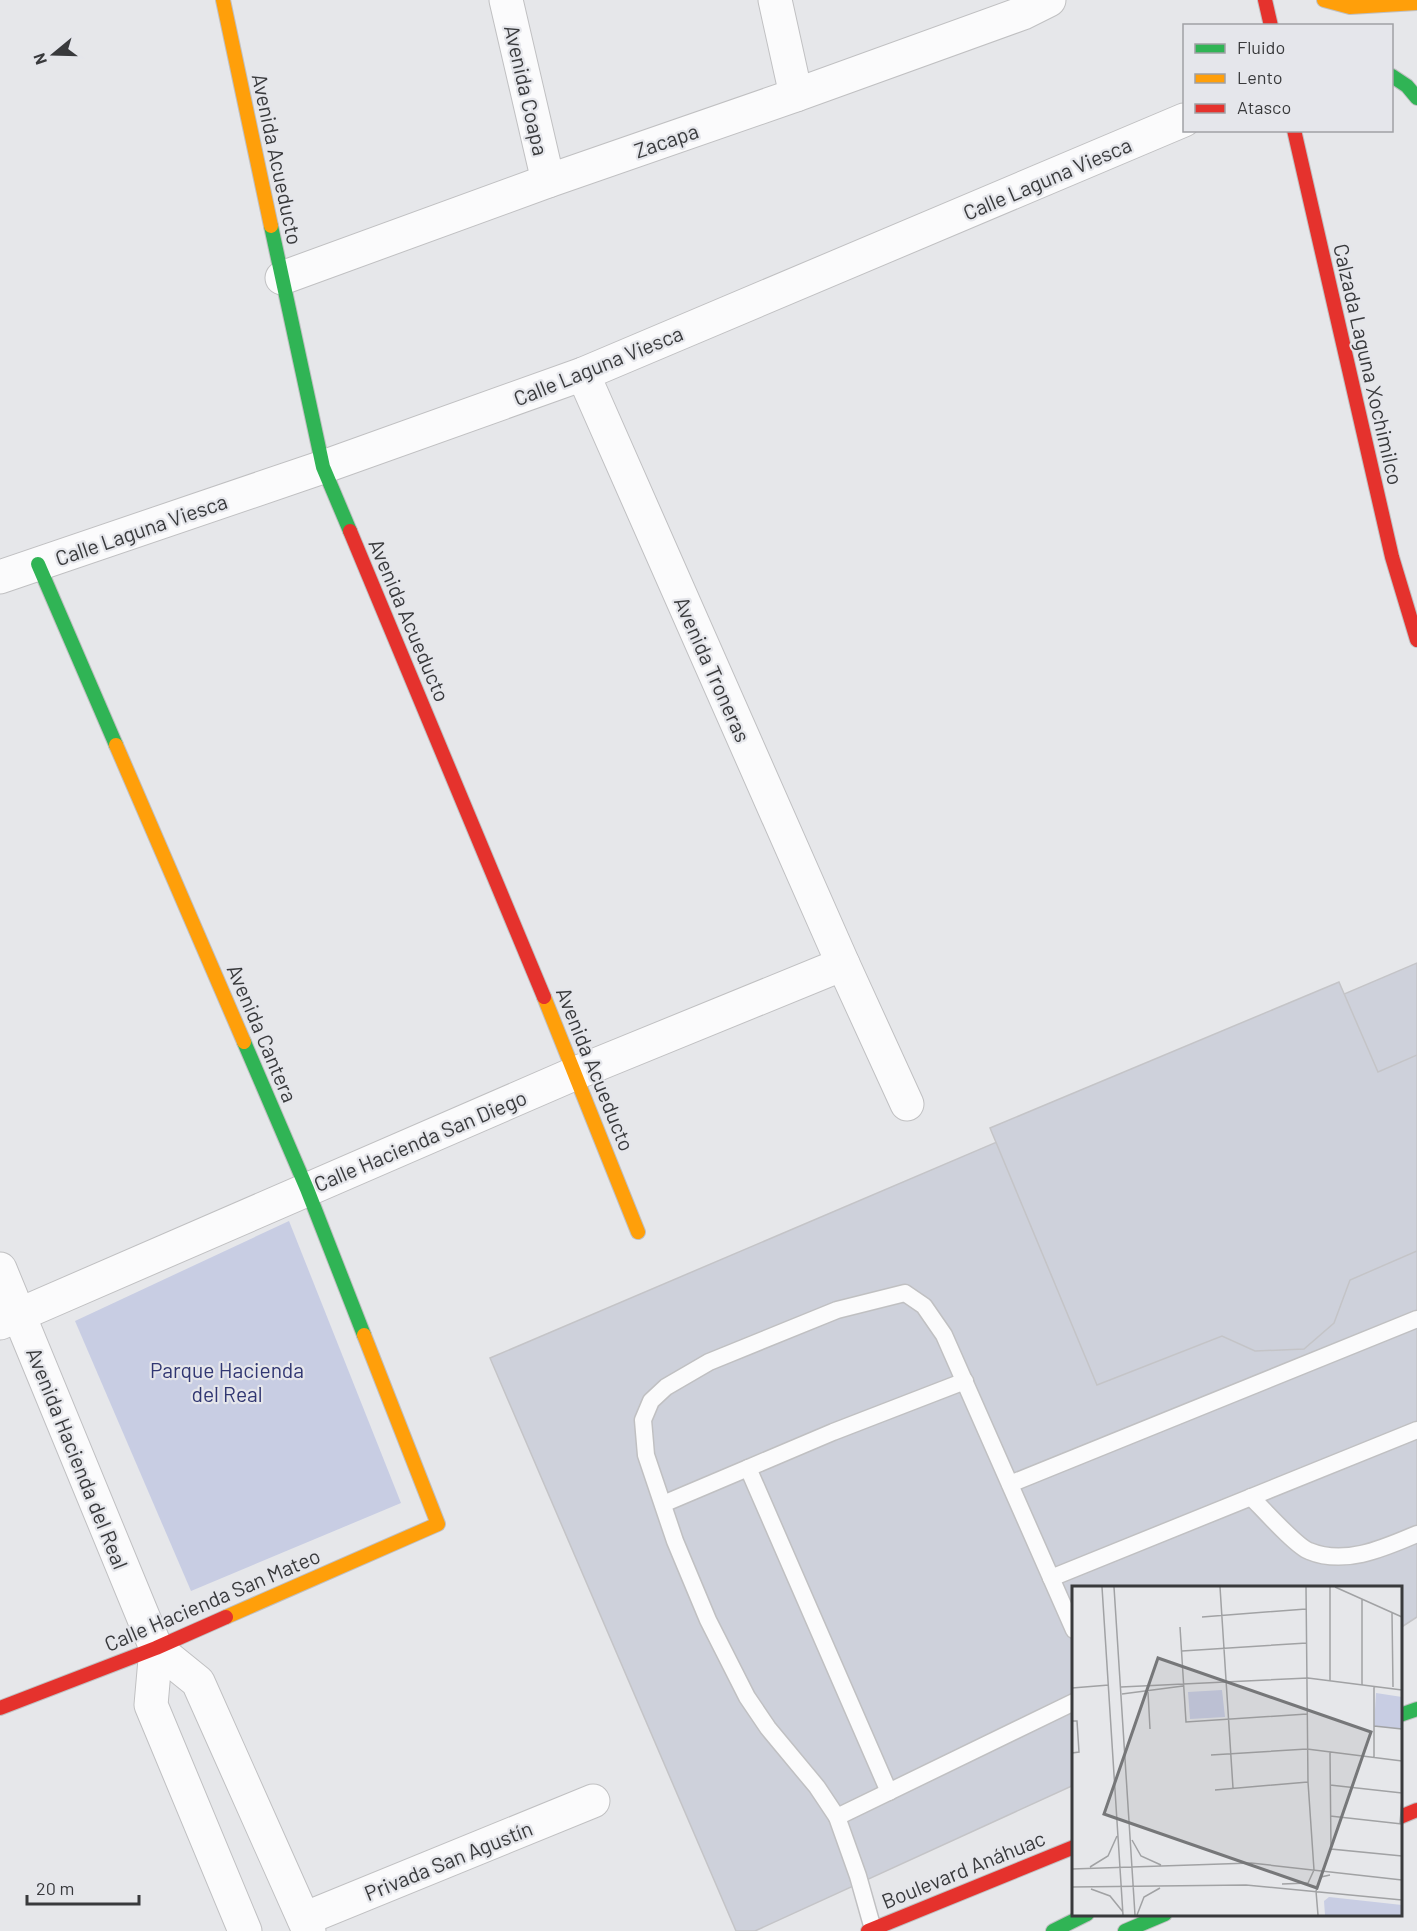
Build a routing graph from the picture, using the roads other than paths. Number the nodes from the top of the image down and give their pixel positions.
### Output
1 (223, 0) edge
2 (506, 0) edge
3 (775, 0) edge
4 (1049, 0) edge
5 (1265, 0) edge
6 (1324, 0) edge
7 (1417, 3) edge
8 (1271, 24) edge
9 (1393, 77) edge
10 (796, 95) junction
11 (1417, 98) edge
12 (1183, 121) edge
13 (1294, 132) edge
14 (548, 181) junction
15 (282, 279) junction
16 (583, 374) junction
17 (323, 467) junction
18 (38, 564) junction
19 (0, 577) edge
20 (1417, 640) edge
21 (843, 964) junction
22 (576, 1073) junction
23 (908, 1104) dead end
24 (307, 1189) junction
25 (638, 1232) dead end
26 (0, 1269) edge
27 (10, 1319) edge
28 (1417, 1319) edge
29 (965, 1381) junction
30 (1417, 1430) edge
31 (748, 1468) junction
32 (1010, 1484) junction
33 (1251, 1497) junction
34 (663, 1504) junction
35 (438, 1524) joint
36 (1417, 1534) edge
37 (1051, 1578) junction
38 (1072, 1625) edge
39 (156, 1648) junction
40 (1072, 1703) edge
41 (0, 1708) edge
42 (1417, 1708) edge
43 (1402, 1715) edge
44 (889, 1792) junction
45 (593, 1801) dead end
46 (1417, 1810) edge
47 (837, 1817) junction
48 (1402, 1817) edge
49 (1072, 1848) edge
50 (1083, 1916) edge
51 (1159, 1916) edge
52 (306, 1925) edge
53 (870, 1930) edge
54 (245, 1931) edge
55 (1053, 1931) edge
56 (1125, 1931) edge

1 - 15 street, Avenida Acueducto
2 - 14 street, Avenida Coapa
3 - 10 street
4 - 10 street, Zacapa
5 - 8 street
6 - 7 street
9 - 11 street
10 - 14 street, Zacapa
12 - 16 street, Calle Laguna Viesca
13 - 20 street, Calzada Laguna Xochimilco
14 - 15 street, Zacapa
15 - 17 street, Avenida Acueducto
16 - 17 street, Calle Laguna Viesca
16 - 21 street, Avenida Troneras
17 - 18 street, Calle Laguna Viesca
17 - 22 street, Avenida Acueducto
18 - 19 street, Calle Laguna Viesca
18 - 24 street, Avenida Cantera
21 - 22 street, Calle Hacienda San Diego
21 - 23 street, Avenida Troneras
22 - 24 street, Calle Hacienda San Diego
22 - 25 street, Avenida Acueducto
24 - 27 street, Calle Hacienda San Diego
24 - 35 street, Avenida Cantera
26 - 27 street, Avenida Hacienda del Real
27 - 39 street, Avenida Hacienda del Real
28 - 32 lane
29 - 31 lane
29 - 32 lane
29 - 34 lane
30 - 33 lane
31 - 34 lane
31 - 44 lane
32 - 37 lane
33 - 36 lane
33 - 37 lane
34 - 47 lane
35 - 39 street, Calle Hacienda San Mateo
37 - 38 lane
39 - 41 street, Calle Hacienda San Mateo
39 - 52 street, Avenida Hacienda del Real
39 - 54 street, Avenida Hacienda del Real
40 - 44 lane
42 - 43 street
44 - 47 lane
45 - 52 street, Privada San Agustín
46 - 48 street
47 - 53 lane
49 - 53 street, Boulevard Anáhuac
50 - 55 street
51 - 56 street

